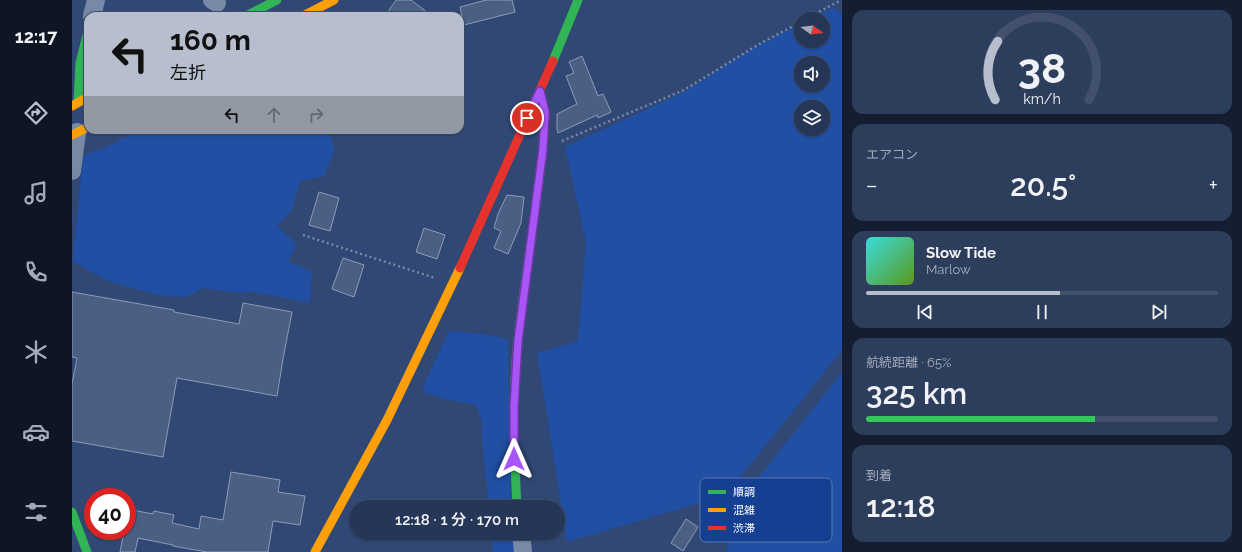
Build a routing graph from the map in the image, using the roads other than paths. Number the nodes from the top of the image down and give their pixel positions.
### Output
1 (96, 0) edge
2 (277, 0) edge
3 (334, 0) edge
4 (578, 0) edge
5 (93, 12) edge
6 (254, 12) edge
7 (311, 12) edge
8 (84, 46) edge
9 (540, 91) junction
10 (84, 99) edge
11 (75, 104) edge
12 (79, 131) edge
13 (72, 171) edge
14 (517, 500) edge
15 (72, 512) edge
16 (522, 540) edge
17 (88, 552) edge
18 (316, 552) edge
19 (523, 552) edge

1 - 5 street
2 - 6 main road
3 - 7 main road
4 - 9 main road
8 - 11 main road
9 - 14 main road
9 - 18 main road
10 - 11 main road
12 - 13 street
15 - 17 main road
16 - 19 street

